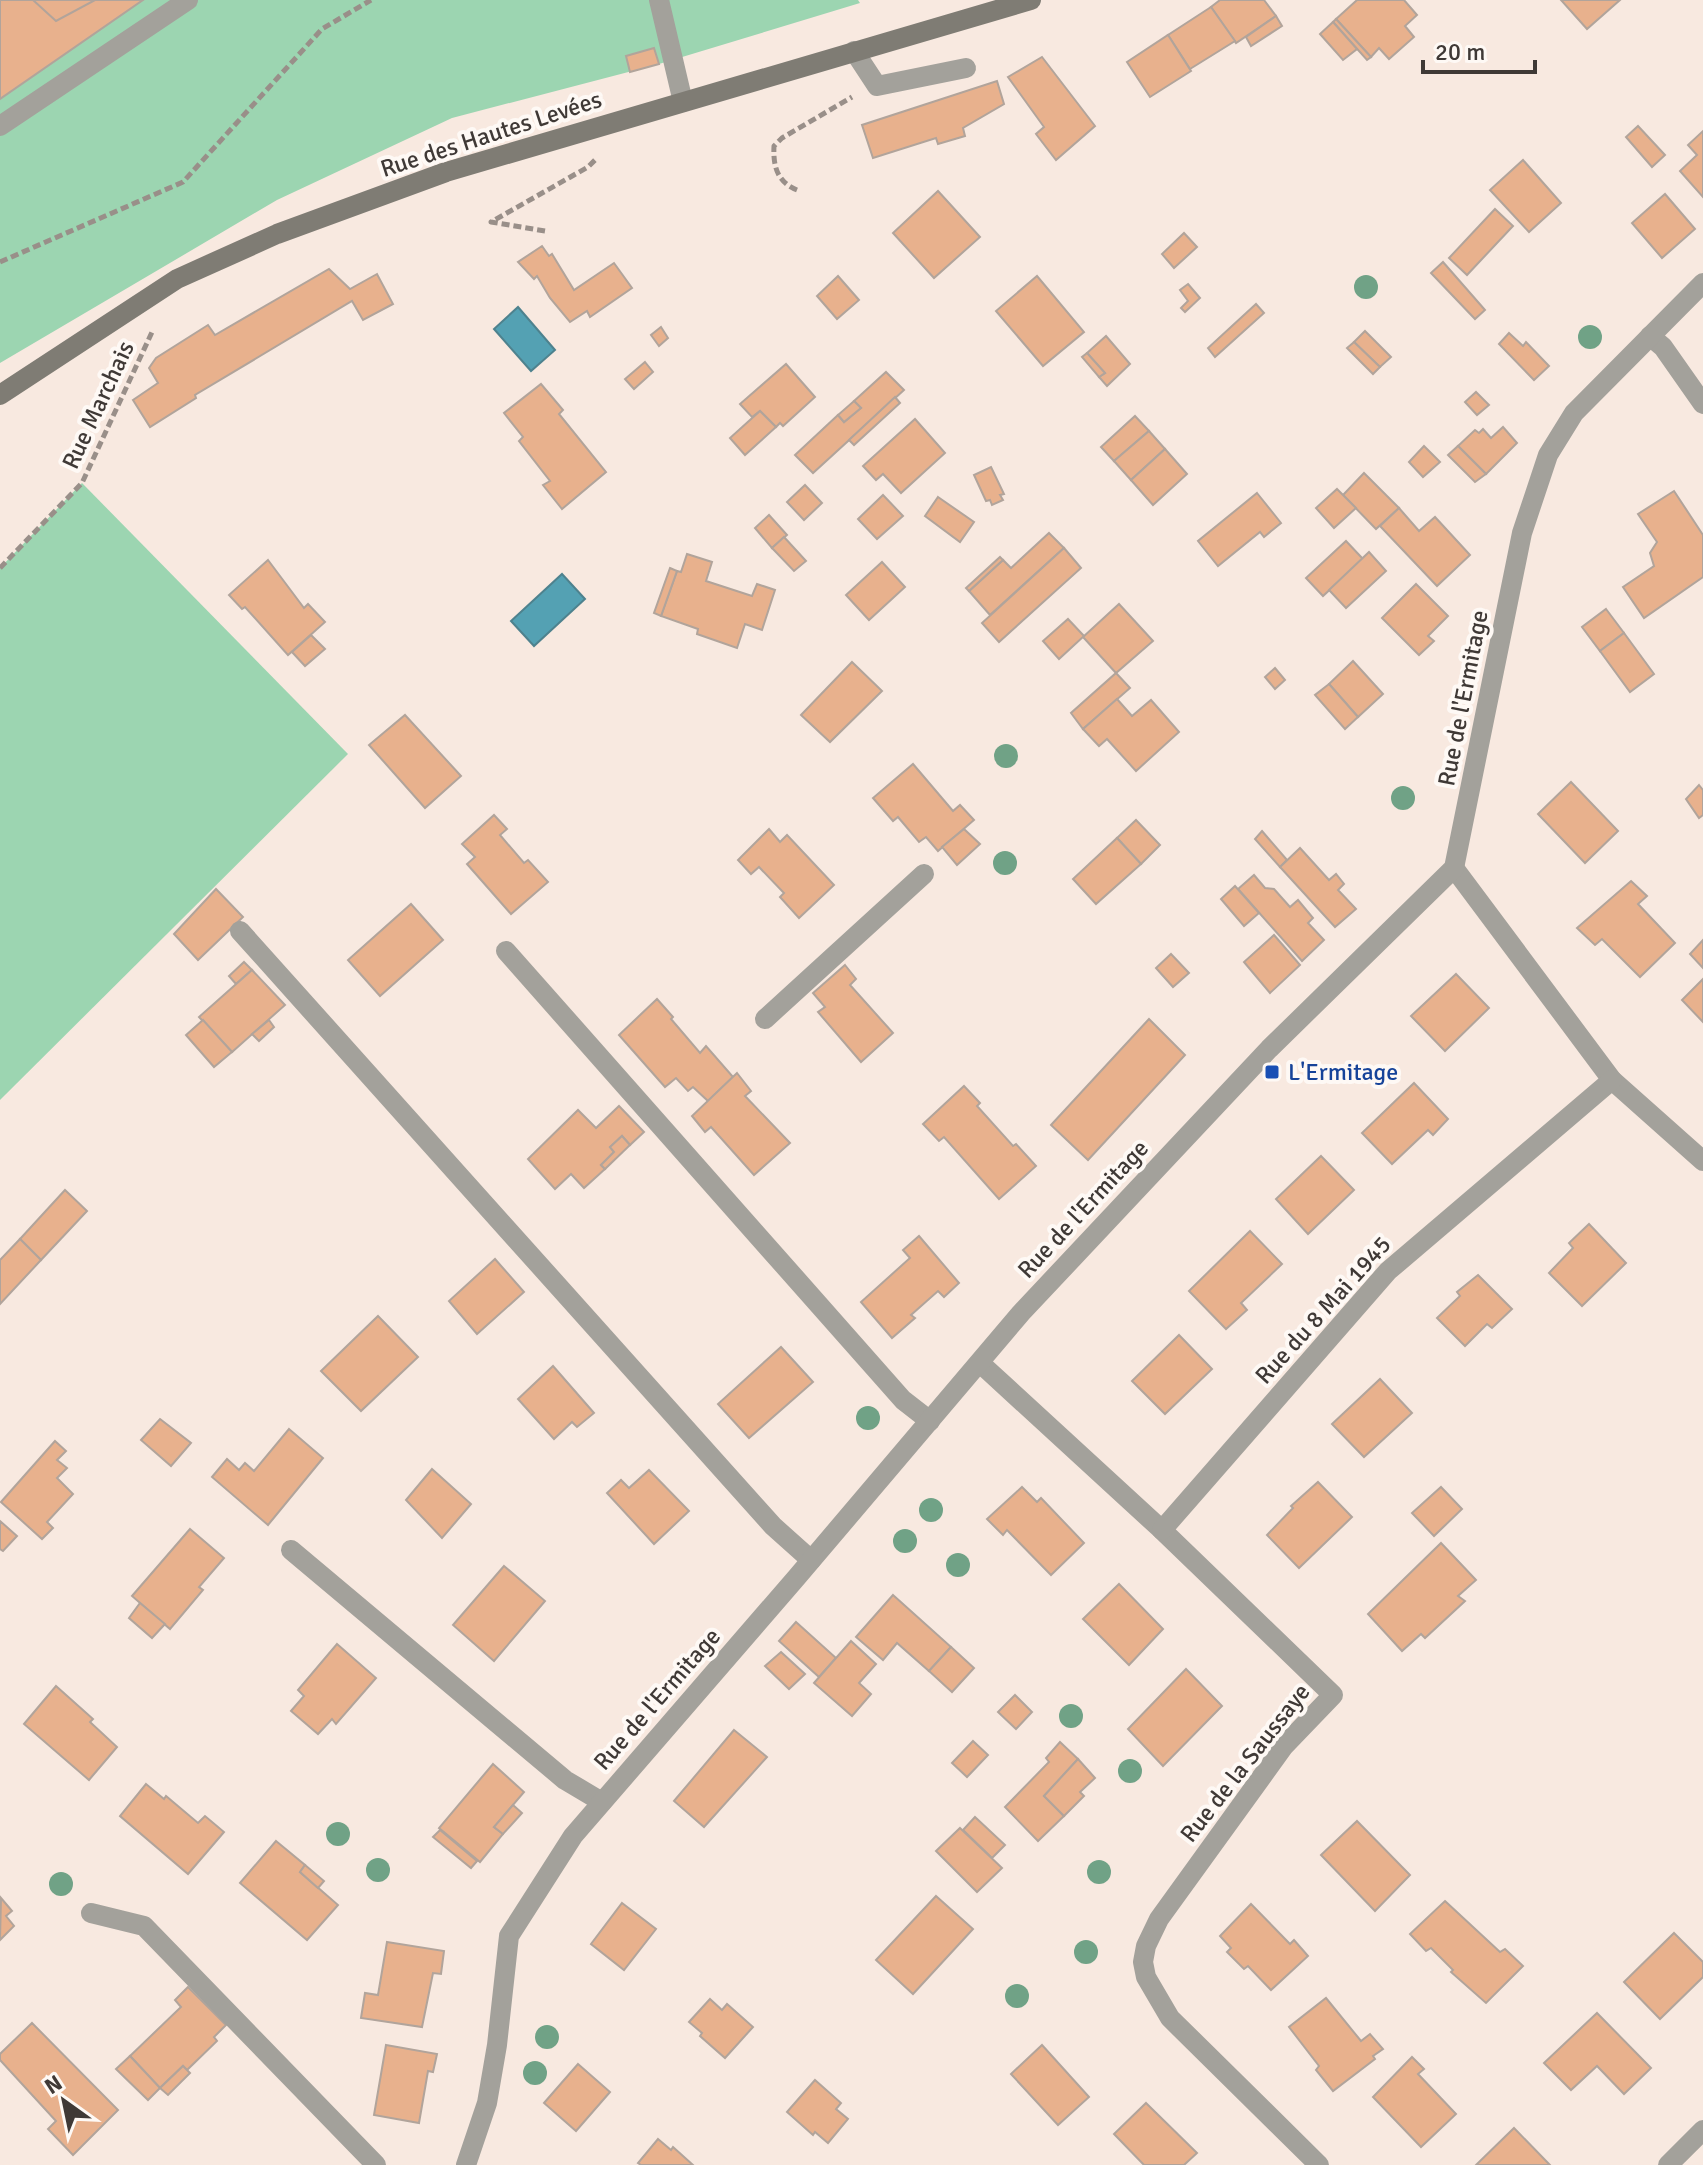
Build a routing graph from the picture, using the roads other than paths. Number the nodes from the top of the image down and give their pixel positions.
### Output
1 (188, 0) edge
2 (659, 0) edge
3 (1031, 0) edge
4 (854, 51) junction
5 (966, 68) dead end
6 (683, 102) junction
7 (0, 126) edge
8 (1703, 283) edge
9 (1650, 336) junction
10 (0, 395) edge
11 (1703, 404) edge
12 (1454, 868) junction
13 (924, 874) dead end
14 (240, 931) dead end
15 (506, 951) dead end
16 (765, 1019) dead end
17 (1612, 1080) junction
18 (1703, 1161) edge
19 (980, 1363) junction
20 (930, 1421) junction
21 (1162, 1530) junction
22 (291, 1550) dead end
23 (811, 1560) junction
24 (602, 1802) junction
25 (91, 1913) dead end
26 (1703, 2130) edge
27 (376, 2165) edge
28 (466, 2165) edge
29 (1319, 2165) edge
30 (1668, 2165) edge

1 - 7 street
2 - 6 street
3 - 4 street, Rue des Hautes Levées
4 - 5 street
4 - 6 street, Rue des Hautes Levées
6 - 10 street, Rue des Hautes Levées
8 - 9 street, Rue de l'Ermitage
9 - 11 street
9 - 12 street, Rue de l'Ermitage
12 - 17 street
12 - 19 street, Rue de l'Ermitage
13 - 16 street
14 - 23 street
15 - 20 street
17 - 18 street
17 - 21 street, Rue du 8 Mai 1945
19 - 20 street, Rue de l'Ermitage
19 - 21 street, Rue de la Saussaye
20 - 23 street, Rue de l'Ermitage
21 - 29 street, Rue de la Saussaye
22 - 24 street
23 - 24 street, Rue de l'Ermitage
24 - 28 street, Rue de l'Ermitage
25 - 27 street
26 - 30 street

